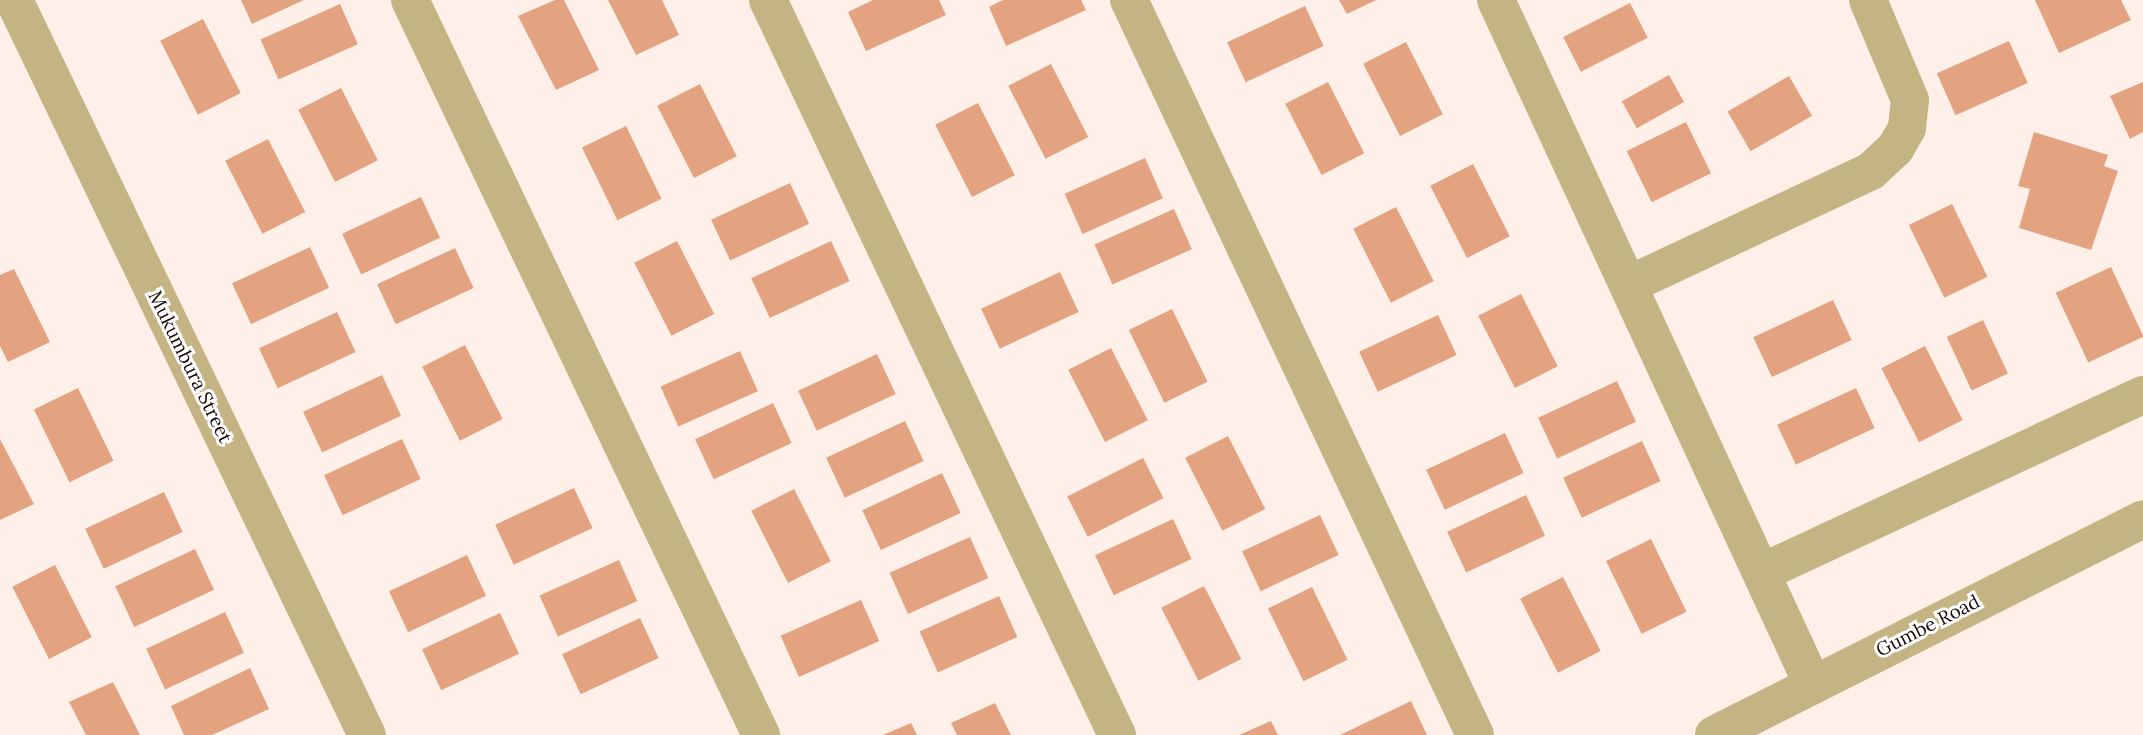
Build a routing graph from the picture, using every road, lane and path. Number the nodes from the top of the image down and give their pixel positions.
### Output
1 (14, 0) edge
2 (410, 0) edge
3 (768, 0) edge
4 (1129, 0) edge
5 (1496, 0) edge
6 (1868, 0) edge
7 (1628, 285) junction
8 (2143, 395) edge
9 (2143, 519) edge
10 (1763, 572) junction
11 (1813, 685) junction
12 (367, 735) edge
13 (761, 735) edge
14 (1117, 735) edge
15 (1475, 735) edge
16 (1714, 735) edge

1 - 12 street, Mukumbura Street
2 - 13 street
3 - 14 street
4 - 15 street
5 - 7 street
6 - 7 street
7 - 10 street
8 - 10 street
9 - 11 street, Gumbe Road
10 - 11 street
11 - 16 street, Gumbe Road

